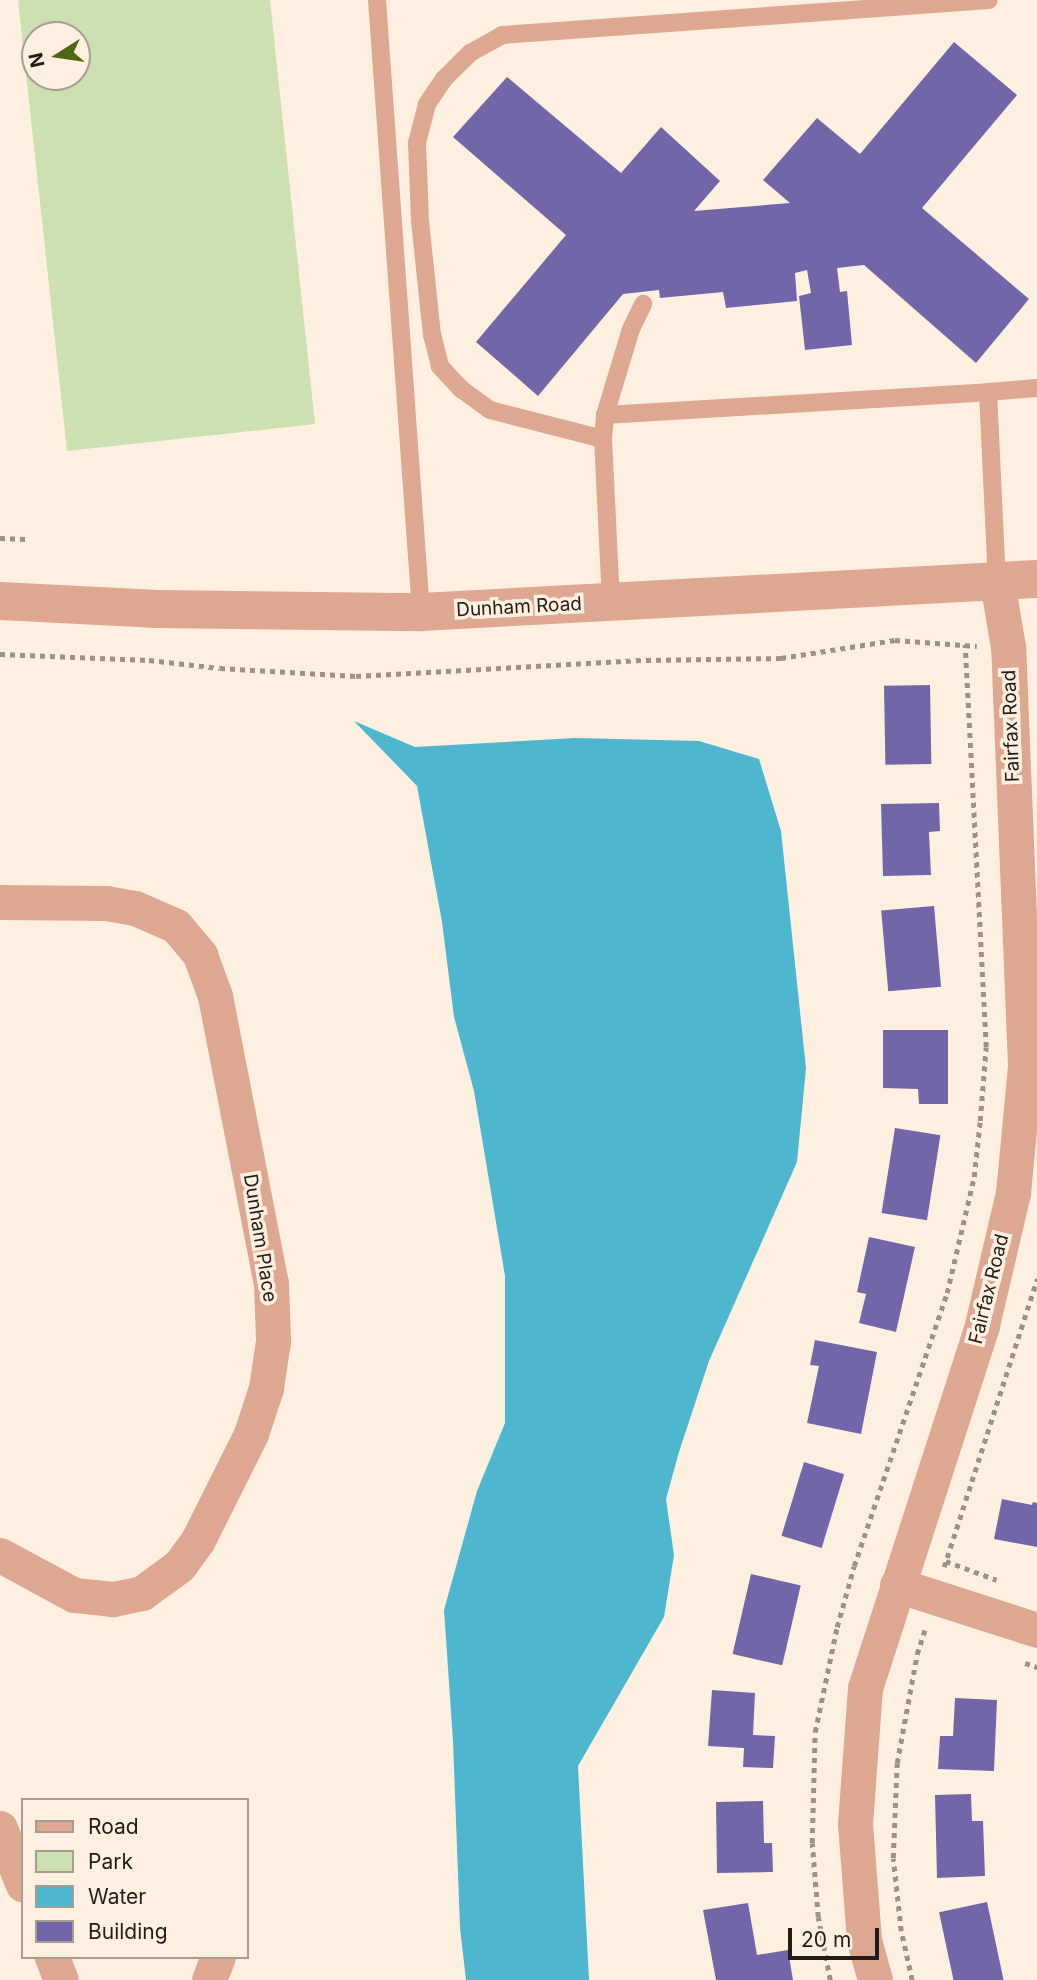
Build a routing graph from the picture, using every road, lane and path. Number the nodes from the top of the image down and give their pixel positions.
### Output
1 (377, 0) edge
2 (989, 0) edge
3 (643, 304) dead end
4 (1037, 388) edge
5 (988, 392) junction
6 (605, 415) junction
7 (603, 439) junction
8 (0, 538) edge
9 (26, 539) dead end
10 (1037, 579) edge
11 (997, 581) junction
12 (0, 601) edge
13 (611, 602) junction
14 (421, 612) junction
15 (965, 645) junction
16 (1008, 647) junction
17 (0, 654) edge
18 (0, 902) edge
19 (1037, 1279) edge
20 (934, 1556) dead end
21 (946, 1561) junction
22 (3, 1565) edge
23 (998, 1580) dead end
24 (897, 1585) junction
25 (935, 1596) junction
26 (1037, 1630) edge
27 (0, 1813) edge
28 (21, 1813) edge
29 (0, 1828) edge
30 (21, 1880) edge
31 (53, 1959) edge
32 (217, 1959) edge
33 (61, 1980) edge
34 (209, 1980) edge
35 (830, 1980) edge
36 (875, 1980) edge
37 (912, 1980) edge

1 - 14 lane
2 - 7 lane
3 - 6 lane
4 - 5 lane
5 - 6 lane
5 - 11 lane
6 - 7 lane
7 - 13 lane
8 - 9 path
10 - 11 street, Dunham Road
11 - 13 street, Dunham Road
11 - 16 street, Fairfax Road
12 - 14 street, Dunham Road
13 - 14 street, Dunham Road
15 - 16 path
15 - 17 path
15 - 35 path
16 - 24 street, Fairfax Road
18 - 22 street, Dunham Place
19 - 21 path
20 - 21 path
21 - 23 path
21 - 25 path
24 - 25 street
24 - 36 street, Fairfax Road
25 - 26 street
25 - 37 path
27 - 28 street
29 - 30 street
31 - 33 street
32 - 34 street

